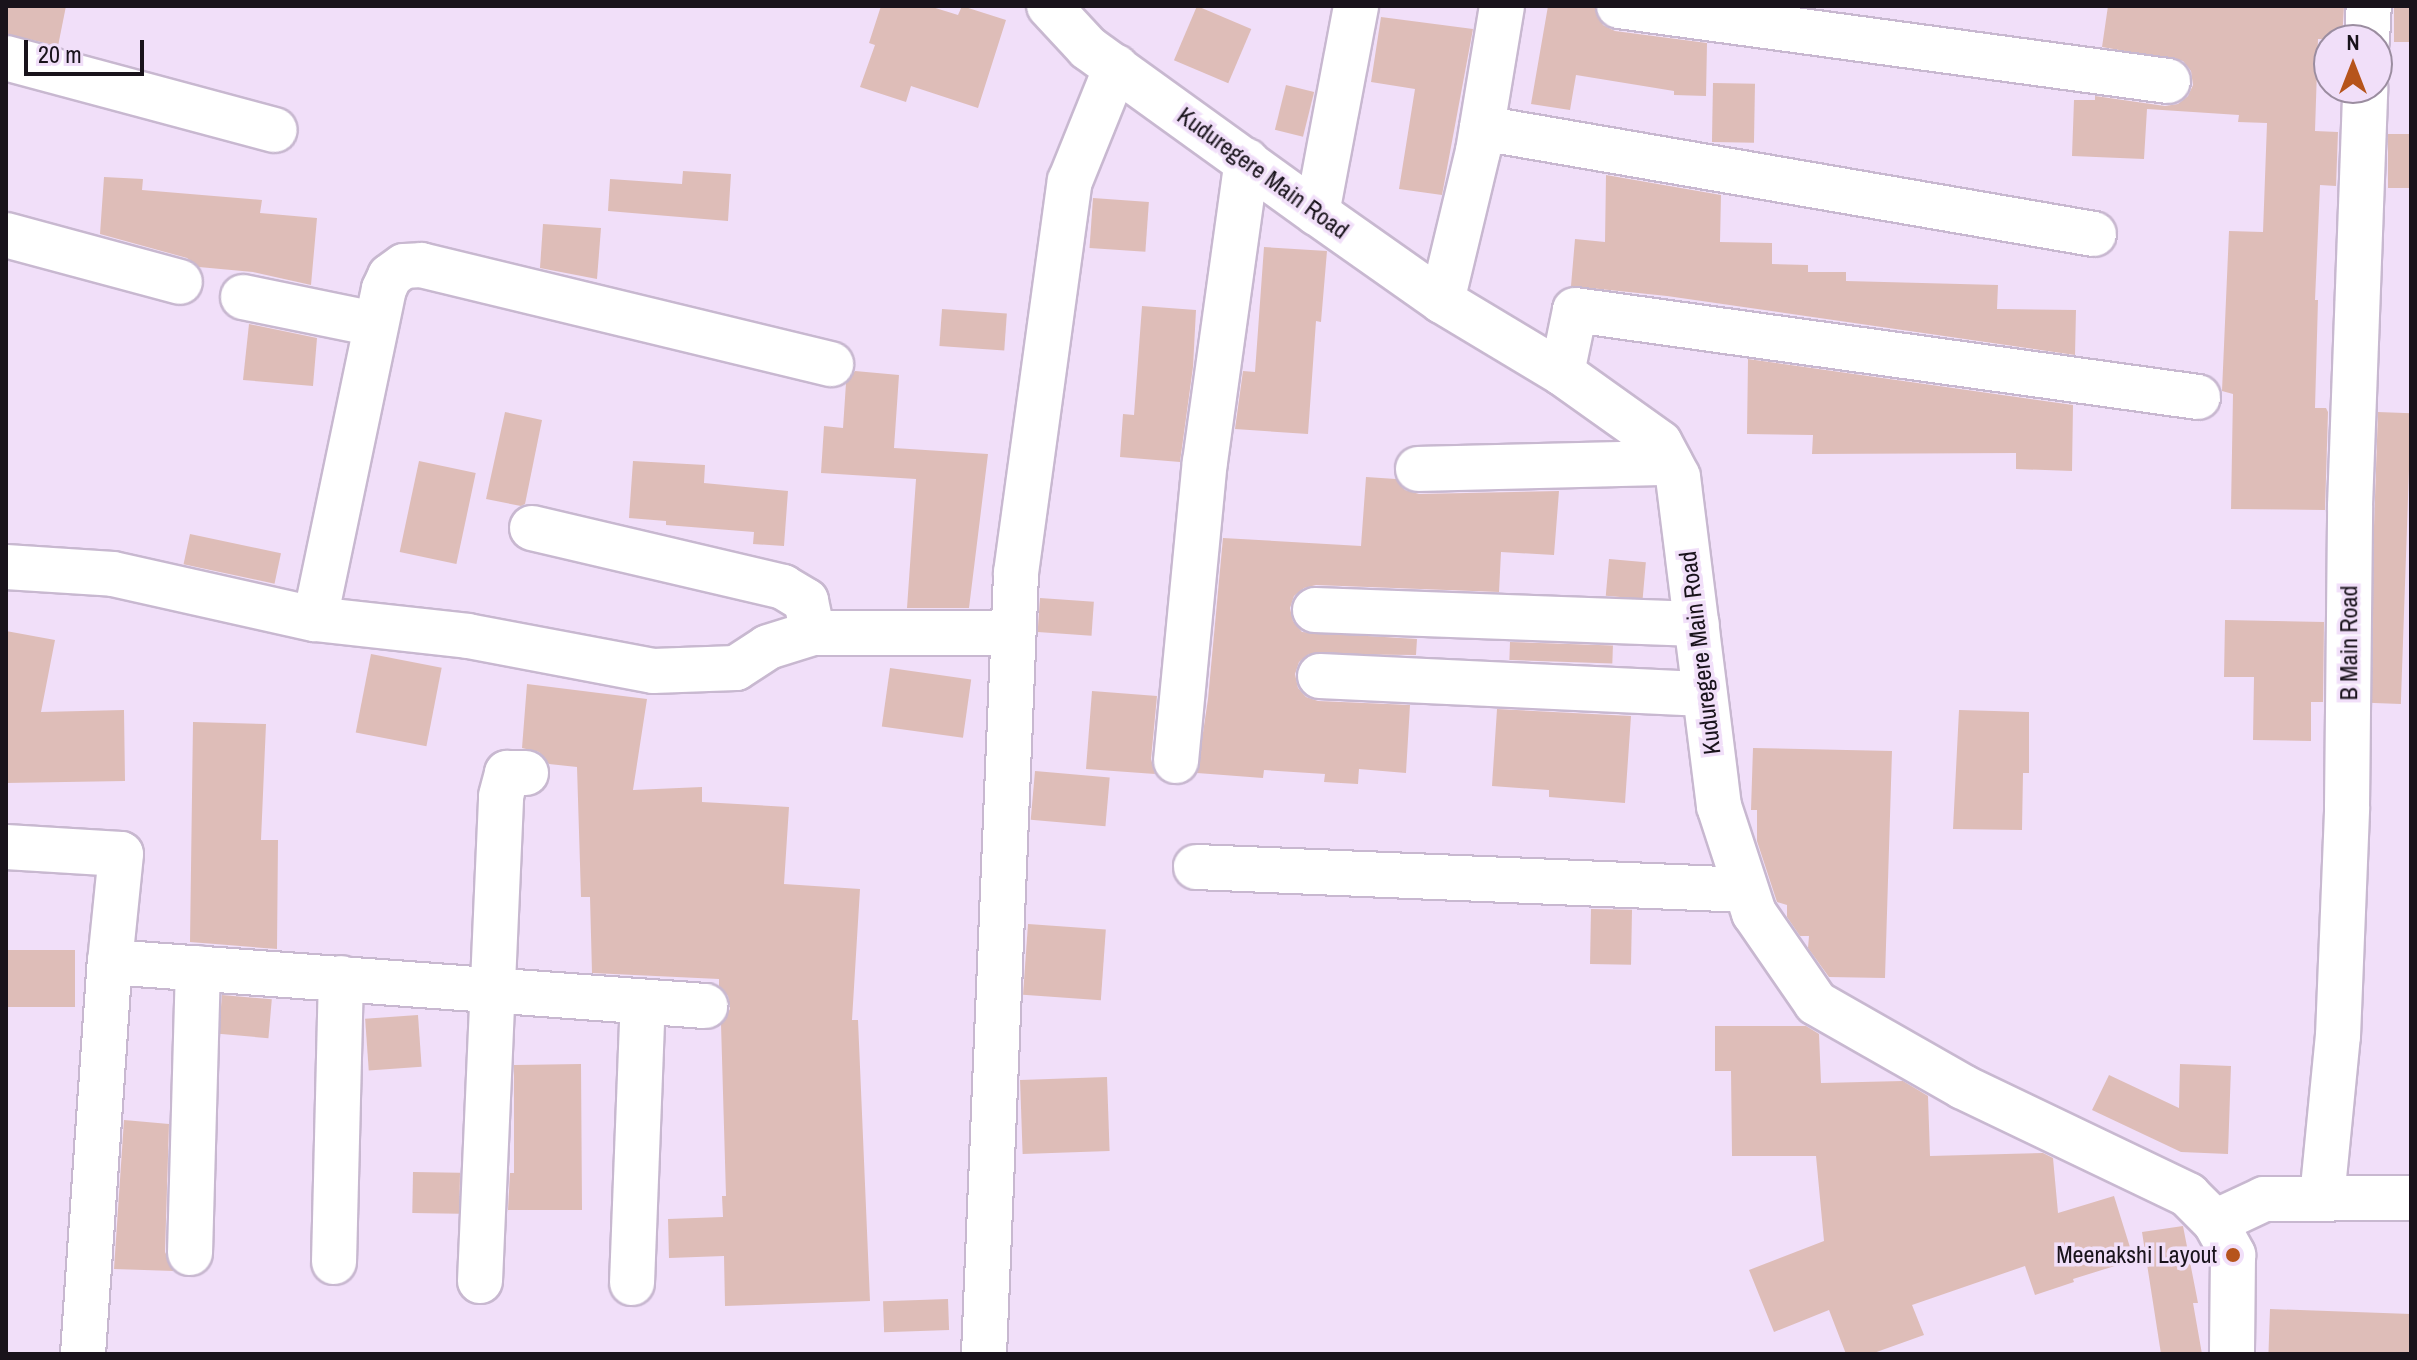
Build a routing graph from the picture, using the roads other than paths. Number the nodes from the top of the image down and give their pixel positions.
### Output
1 (1049, 6) edge
2 (1356, 6) edge
3 (1502, 6) edge
4 (1619, 6) edge
5 (6, 58) edge
6 (1116, 67) junction
7 (2168, 81) dead end
8 (2364, 104) edge
9 (1482, 128) junction
10 (275, 130) dead end
11 (1247, 161) junction
12 (1317, 213) junction
13 (2094, 234) dead end
14 (6, 235) edge
15 (180, 282) dead end
16 (243, 297) dead end
17 (1442, 301) junction
18 (375, 324) junction
19 (831, 364) dead end
20 (1562, 373) junction
21 (2198, 397) dead end
22 (1670, 463) junction
23 (1418, 469) dead end
24 (532, 528) dead end
25 (6, 567) edge
26 (1315, 610) dead end
27 (315, 619) junction
28 (1697, 624) junction
29 (813, 633) junction
30 (1013, 633) junction
31 (1320, 676) dead end
32 (1705, 694) junction
33 (1176, 761) dead end
34 (526, 773) dead end
35 (6, 847) edge
36 (1196, 867) dead end
37 (1746, 890) junction
38 (110, 962) junction
39 (198, 968) junction
40 (341, 978) junction
41 (491, 993) junction
42 (643, 1002) junction
43 (705, 1006) dead end
44 (2322, 1198) junction
45 (2411, 1198) edge
46 (2215, 1222) junction
47 (190, 1253) dead end
48 (334, 1262) dead end
49 (480, 1281) dead end
50 (632, 1283) dead end
51 (83, 1354) edge
52 (984, 1354) edge
53 (2232, 1354) edge

1 - 6 street, Kuduregere Main Road
2 - 12 street
3 - 9 street
4 - 7 street
5 - 10 street
6 - 11 street, Kuduregere Main Road
6 - 30 street
8 - 44 street, B Main Road
9 - 13 street
9 - 17 street
11 - 12 street, Kuduregere Main Road
11 - 33 street
12 - 17 street, Kuduregere Main Road
14 - 15 street
16 - 18 street
17 - 20 street, Kuduregere Main Road
18 - 19 street
18 - 27 street
20 - 21 street
20 - 22 street, Kuduregere Main Road
22 - 23 street
22 - 28 street, Kuduregere Main Road
24 - 29 street
25 - 27 street
26 - 28 street
27 - 29 street
28 - 32 street, Kuduregere Main Road
29 - 30 street
30 - 52 street
31 - 32 street
32 - 37 street, Kuduregere Main Road
34 - 41 street
35 - 38 street
36 - 37 street
37 - 46 street, Kuduregere Main Road
38 - 39 street
38 - 51 street
39 - 40 street
39 - 47 street
40 - 41 street
40 - 48 street
41 - 42 street
41 - 49 street
42 - 43 street
42 - 50 street
44 - 45 street
44 - 46 street
46 - 53 street, Kuduregere Main Road

